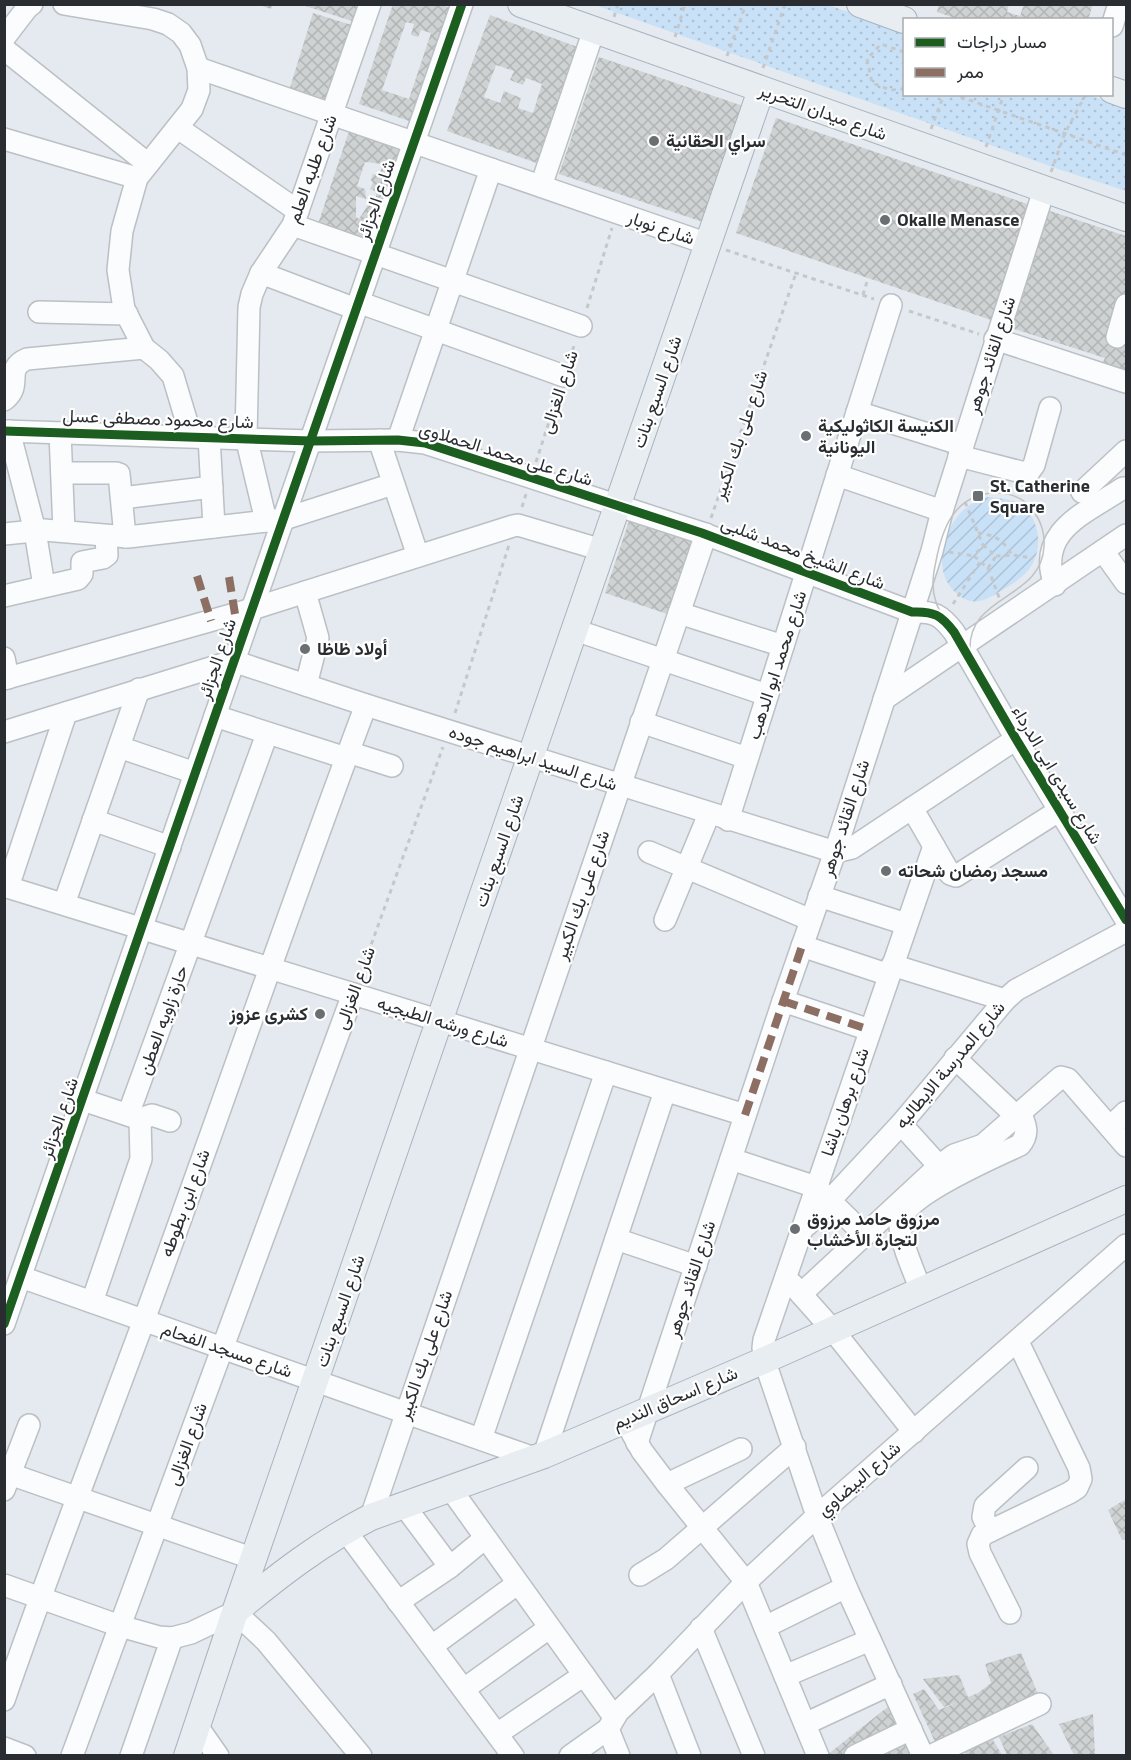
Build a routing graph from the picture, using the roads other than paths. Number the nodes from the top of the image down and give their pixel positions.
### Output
1 (32, 4) edge
2 (64, 4) edge
3 (370, 4) edge
4 (462, 4) edge
5 (860, 4) edge
6 (1119, 4) edge
7 (521, 5) edge
8 (905, 14) edge
9 (1113, 23) edge
10 (594, 30) junction
11 (4, 38) edge
12 (4, 49) edge
13 (198, 68) junction
14 (758, 89) junction
15 (333, 114) junction
16 (178, 128) junction
17 (4, 139) edge
18 (414, 142) junction
19 (491, 169) junction
20 (142, 171) junction
21 (541, 186) junction
22 (1044, 190) junction
23 (296, 218) junction
24 (1126, 218) edge
25 (708, 244) junction
26 (375, 253) junction
27 (261, 273) junction
28 (453, 280) junction
29 (357, 305) junction
30 (891, 305) road end
31 (39, 312) dead end
32 (127, 314) junction
33 (581, 326) road end
34 (436, 330) junction
35 (995, 339) junction
36 (144, 348) junction
37 (564, 376) road end
38 (1126, 382) edge
39 (4, 400) edge
40 (1050, 408) dead end
41 (858, 412) junction
42 (7, 431) edge
43 (60, 433) junction
44 (200, 436) junction
45 (246, 437) junction
46 (389, 440) junction
47 (311, 441) junction
48 (1126, 451) edge
49 (959, 456) junction
50 (62, 473) junction
51 (837, 476) junction
52 (393, 484) junction
53 (212, 487) junction
54 (1126, 488) edge
55 (1084, 495) junction
56 (122, 498) junction
57 (1126, 502) edge
58 (618, 505) junction
59 (942, 511) junction
60 (275, 520) junction
61 (214, 527) junction
62 (35, 531) junction
63 (64, 531) junction
64 (4, 534) edge
65 (706, 534) junction
66 (1126, 535) edge
67 (116, 537) junction
68 (602, 550) junction
69 (1103, 551) junction
70 (418, 556) junction
71 (807, 573) junction
72 (1060, 581) junction
73 (1126, 583) edge
74 (44, 586) junction
75 (305, 592) junction
76 (4, 596) edge
77 (252, 609) junction
78 (912, 612) junction
79 (679, 613) junction
80 (575, 630) junction
81 (783, 646) junction
82 (961, 647) junction
83 (663, 660) junction
84 (233, 661) junction
85 (6, 672) edge
86 (306, 685) junction
87 (139, 689) junction
88 (766, 695) junction
89 (884, 699) junction
90 (366, 705) junction
91 (66, 713) junction
92 (215, 716) junction
93 (641, 722) junction
94 (4, 732) edge
95 (267, 734) junction
96 (1016, 739) junction
97 (119, 747) junction
98 (347, 755) junction
99 (531, 758) junction
100 (747, 758) junction
101 (392, 766) dead end
102 (195, 774) junction
103 (619, 785) junction
104 (912, 808) junction
105 (1060, 810) junction
106 (718, 817) junction
107 (93, 820) junction
108 (934, 846) junction
109 (170, 847) junction
110 (650, 852) dead end
111 (835, 852) junction
112 (688, 868) junction
113 (6, 886) edge
114 (819, 896) junction
115 (64, 904) junction
116 (665, 920) dead end
117 (811, 920) junction
118 (1126, 920) edge
119 (906, 924) junction
120 (141, 929) junction
121 (1126, 931) edge
122 (191, 944) junction
123 (802, 946) junction
124 (268, 968) junction
125 (890, 970) junction
126 (353, 994) junction
127 (1005, 1000) junction
128 (783, 1001) junction
129 (440, 1021) junction
130 (870, 1030) junction
131 (531, 1049) junction
132 (956, 1058) junction
133 (606, 1072) junction
134 (665, 1091) junction
135 (83, 1100) junction
136 (1126, 1112) edge
137 (1018, 1114) junction
138 (745, 1115) junction
139 (134, 1117) junction
140 (170, 1121) dead end
141 (901, 1124) junction
142 (1110, 1127) junction
143 (1126, 1146) edge
144 (730, 1159) junction
145 (939, 1166) junction
146 (823, 1194) junction
147 (1126, 1200) edge
148 (865, 1235) junction
149 (616, 1239) junction
150 (1126, 1245) edge
151 (696, 1266) junction
152 (785, 1276) junction
153 (21, 1277) junction
154 (921, 1290) junction
155 (801, 1294) junction
156 (92, 1302) junction
157 (143, 1321) junction
158 (4, 1324) edge
159 (832, 1329) junction
160 (1018, 1342) junction
161 (223, 1348) junction
162 (765, 1360) junction
163 (316, 1381) junction
164 (405, 1413) junction
165 (637, 1414) junction
166 (29, 1425) dead end
167 (914, 1432) junction
168 (481, 1439) junction
169 (795, 1447) junction
170 (741, 1449) dead end
171 (539, 1457) junction
172 (1028, 1468) dead end
173 (6, 1479) edge
174 (668, 1484) junction
175 (450, 1488) junction
176 (76, 1497) junction
177 (403, 1504) junction
178 (817, 1516) junction
179 (371, 1517) junction
180 (157, 1525) junction
181 (703, 1527) junction
182 (345, 1530) junction
183 (990, 1531) junction
184 (484, 1539) junction
185 (254, 1559) junction
186 (450, 1567) junction
187 (640, 1575) dead end
188 (746, 1582) junction
189 (517, 1584) junction
190 (4, 1585) edge
191 (846, 1587) junction
192 (40, 1597) junction
193 (398, 1602) junction
194 (234, 1612) junction
195 (1010, 1613) dead end
196 (120, 1626) junction
197 (765, 1627) junction
198 (549, 1628) junction
199 (701, 1628) junction
200 (172, 1638) junction
201 (870, 1640) junction
202 (432, 1646) junction
203 (9, 1670) edge
204 (658, 1674) junction
205 (584, 1675) junction
206 (785, 1676) junction
207 (891, 1684) junction
208 (464, 1689) junction
209 (4, 1700) edge
210 (1040, 1704) dead end
211 (611, 1723) junction
212 (805, 1724) junction
213 (197, 1726) junction
214 (911, 1728) junction
215 (497, 1734) junction
216 (4, 1748) edge
217 (26, 1755) edge
218 (72, 1755) edge
219 (131, 1755) edge
220 (187, 1755) edge
221 (218, 1755) edge
222 (361, 1755) edge
223 (513, 1755) edge
224 (570, 1755) edge
225 (619, 1755) edge
226 (690, 1755) edge
227 (754, 1755) edge
228 (818, 1755) edge
229 (855, 1755) edge
230 (923, 1755) edge
231 (930, 1755) edge

1 - 11 street
2 - 13 street
3 - 15 street, شارع طلبه العلم
4 - 18 street, شارع الجزائر
5 - 8 main road
6 - 9 street
7 - 10 main road, شارع ميدان التحرير
10 - 14 main road, شارع ميدان التحرير
10 - 21 street
12 - 20 street
13 - 15 street, شارع نوبار
13 - 16 street
14 - 22 main road, شارع ميدان التحرير
14 - 25 main road, شارع السبع بنات
15 - 18 street, شارع نوبار
15 - 23 street, شارع طلبه العلم
16 - 20 street
16 - 23 street
17 - 20 street
18 - 19 street, شارع نوبار
18 - 26 street, شارع الجزائر
19 - 21 street, شارع نوبار
19 - 28 street
20 - 32 street
21 - 25 street, شارع نوبار
22 - 24 main road, شارع ميدان التحرير
22 - 35 street, شارع القائد جوهر
23 - 26 street
23 - 27 street, شارع طلبه العلم
25 - 58 main road, شارع السبع بنات
26 - 28 street
26 - 29 street, شارع الجزائر
27 - 29 street
27 - 45 street, شارع طلبه العلم
28 - 33 street
28 - 34 street
29 - 34 street
29 - 47 street, شارع الجزائر
30 - 41 street, شارع محمد ابو الدهب
31 - 32 street
32 - 36 street
34 - 37 street
34 - 46 street
35 - 38 street
35 - 49 street, شارع القائد جوهر
36 - 39 street
36 - 44 street
40 - 49 street
41 - 49 street
41 - 51 street, شارع محمد ابو الدهب
42 - 43 street, شارع محمود مصطفى عسل
42 - 62 street
43 - 44 street, شارع محمود مصطفى عسل
43 - 50 street
44 - 45 street, شارع محمود مصطفى عسل
44 - 53 street
45 - 47 street, شارع محمود مصطفى عسل
45 - 60 street, شارع طلبه العلم
46 - 47 street, شارع على محمد الحملاوى
46 - 52 street
46 - 58 street, شارع على محمد الحملاوى
47 - 60 street, شارع الجزائر
48 - 55 street
49 - 59 street, شارع القائد جوهر
50 - 56 street
50 - 63 street
51 - 59 street
51 - 71 street, شارع محمد ابو الدهب
52 - 60 street
52 - 70 street
53 - 56 street
53 - 61 street
54 - 55 street
55 - 72 street
56 - 67 street
57 - 72 street
58 - 65 street, شارع الشيخ محمد شلبى
58 - 68 main road, شارع السبع بنات
59 - 78 street, شارع القائد جوهر
60 - 61 street
60 - 77 street, شارع الجزائر
61 - 67 street
62 - 63 street
62 - 64 street
62 - 74 street
63 - 67 street
65 - 71 street, شارع الشيخ محمد شلبى
65 - 79 street, شارع على بك الكبير
66 - 69 street
67 - 74 street
68 - 70 street
68 - 80 main road, شارع السبع بنات
69 - 72 street
69 - 73 street
70 - 75 street
71 - 78 street, شارع الشيخ محمد شلبى
71 - 81 street, شارع محمد ابو الدهب
72 - 82 street
74 - 76 street
75 - 77 street
75 - 86 street
77 - 84 street, شارع الجزائر
77 - 85 street
78 - 82 street, شارع الشيخ محمد شلبى
78 - 89 street, شارع القائد جوهر
79 - 81 street
79 - 83 street, شارع على بك الكبير
80 - 83 street
80 - 99 main road, شارع السبع بنات
81 - 88 street, شارع محمد ابو الدهب
82 - 89 street
82 - 96 street, شارع سيدى ابى الدرداء
83 - 88 street
83 - 93 street, شارع على بك الكبير
84 - 86 street, شارع السيد ابراهيم جوده
84 - 87 street
84 - 92 street, شارع الجزائر
86 - 90 street, شارع السيد ابراهيم جوده
87 - 91 street
87 - 97 street
88 - 100 street, شارع محمد ابو الدهب
89 - 111 street, شارع القائد جوهر
90 - 98 street, شارع ابن بطوطه
90 - 99 street, شارع السيد ابراهيم جوده
91 - 94 street
91 - 113 street
92 - 95 street
92 - 102 street, شارع الجزائر
93 - 100 street
93 - 103 street, شارع على بك الكبير
95 - 98 street
95 - 122 street, حارة زاويه العطن
96 - 104 street
96 - 105 street, شارع سيدى ابى الدرداء
97 - 102 street
97 - 107 street
98 - 101 street
98 - 124 street, شارع ابن بطوطه
99 - 103 street, شارع السيد ابراهيم جوده
99 - 129 main road, شارع السبع بنات
100 - 106 street, شارع محمد ابو الدهب
102 - 109 street, شارع الجزائر
103 - 106 street, شارع السيد ابراهيم جوده
103 - 131 street, شارع على بك الكبير
104 - 108 street
104 - 111 street
105 - 108 street
105 - 118 street, شارع سيدى ابى الدرداء
106 - 111 street, شارع السيد ابراهيم جوده
106 - 112 street, شارع محمد ابو الدهب
107 - 109 street
107 - 115 street
108 - 119 street, شارع برهان باشا
109 - 120 street, شارع الجزائر
110 - 112 street
111 - 114 street, شارع القائد جوهر
112 - 116 street, شارع محمد ابو الدهب
112 - 117 street
113 - 115 street, شارع ورشه الطبجيه
114 - 117 street, شارع القائد جوهر
114 - 119 street
115 - 120 street, شارع ورشه الطبجيه
117 - 123 street, شارع القائد جوهر
119 - 125 street, شارع برهان باشا
120 - 122 street, شارع ورشه الطبجيه
120 - 135 street, شارع الجزائر
121 - 127 street, شارع المدرسة الايطاليه
122 - 124 street, شارع ورشه الطبجيه
122 - 139 street, حارة زاويه العطن
123 - 125 street
123 - 128 street, شارع القائد جوهر
124 - 126 street, شارع ورشه الطبجيه
124 - 157 street, شارع ابن بطوطه
125 - 127 street
125 - 130 street, شارع برهان باشا
126 - 129 street, شارع ورشه الطبجيه
126 - 161 street, شارع الغزالى
127 - 132 street, شارع المدرسة الايطاليه
128 - 130 street
128 - 138 street, شارع القائد جوهر
129 - 131 street, شارع ورشه الطبجيه
129 - 163 main road, شارع السبع بنات
130 - 146 street, شارع برهان باشا
131 - 133 street, شارع ورشه الطبجيه
131 - 164 street, شارع على بك الكبير
132 - 137 street
132 - 141 street, شارع المدرسة الايطاليه
133 - 134 street, شارع ورشه الطبجيه
133 - 168 street
134 - 138 street, شارع ورشه الطبجيه
134 - 149 street
135 - 139 street
135 - 153 street, شارع الجزائر
136 - 142 street
137 - 142 street
137 - 145 street
137 - 154 street
138 - 144 street, شارع القائد جوهر
139 - 140 street
139 - 156 street, حارة زاويه العطن
141 - 145 street
141 - 146 street, شارع المدرسة الايطاليه
142 - 143 street
144 - 146 street
144 - 151 street, شارع القائد جوهر
145 - 148 street
146 - 148 street
146 - 152 street, شارع المدرسة الايطاليه
147 - 154 main road, شارع اسحاق النديم
148 - 155 street
149 - 151 street
149 - 171 street
150 - 160 street, شارع البيضاوي
151 - 165 street, شارع القائد جوهر
152 - 155 street
152 - 162 street
153 - 156 street, شارع مسجد الفحام
153 - 158 street, شارع الجزائر
154 - 159 main road, شارع اسحاق النديم
155 - 159 street
156 - 157 street, شارع مسجد الفحام
157 - 161 street, شارع مسجد الفحام
157 - 176 street, شارع ابن بطوطه
159 - 162 main road, شارع اسحاق النديم
159 - 167 street
160 - 167 street, شارع البيضاوي
160 - 183 street
161 - 163 street, شارع مسجد الفحام
161 - 180 street, شارع الغزالى
162 - 165 main road, شارع اسحاق النديم
162 - 169 street
163 - 164 street, شارع مسجد الفحام
163 - 185 main road, شارع السبع بنات
164 - 168 street, شارع مسجد الفحام
164 - 179 street, شارع على بك الكبير
165 - 171 main road, شارع اسحاق النديم
165 - 174 street, شارع القائد جوهر
166 - 173 street
167 - 178 street, شارع البيضاوي
168 - 171 street, شارع مسجد الفحام
169 - 178 street
169 - 181 street
170 - 174 street
171 - 175 main road, شارع اسحاق النديم
172 - 183 street
173 - 176 street
174 - 181 street
175 - 177 main road, شارع اسحاق النديم
175 - 184 street
176 - 180 street
176 - 192 street, شارع ابن بطوطه
177 - 179 main road, شارع اسحاق النديم
177 - 186 street
178 - 188 street, شارع البيضاوي
178 - 191 street
179 - 182 main road, شارع اسحاق النديم
180 - 185 street
180 - 196 street, شارع الغزالى
181 - 187 street
181 - 188 street
182 - 193 street
182 - 194 main road, شارع اسحاق النديم
183 - 195 street
184 - 186 street
184 - 189 street
185 - 194 main road, شارع السبع بنات
186 - 193 street
188 - 197 street
188 - 199 street, شارع البيضاوي
189 - 198 street
189 - 202 street
190 - 192 street
191 - 197 street
191 - 201 street
192 - 196 street
192 - 203 street, شارع ابن بطوطه
193 - 202 street
194 - 200 street
194 - 213 main road, شارع السبع بنات
194 - 222 street
196 - 200 street
196 - 218 street, شارع الغزالى
197 - 206 street
198 - 205 street
198 - 208 street
199 - 204 street, شارع البيضاوي
199 - 227 street
200 - 219 street
201 - 206 street
201 - 207 street
202 - 208 street
203 - 209 street, شارع ابن بطوطه
204 - 211 street, شارع البيضاوي
204 - 226 street
205 - 211 street
205 - 215 street
206 - 212 street
207 - 212 street
207 - 214 street
208 - 215 street
210 - 231 street
211 - 224 street, شارع البيضاوي
211 - 225 street
212 - 228 street
213 - 220 main road, شارع السبع بنات
213 - 221 street
214 - 229 street
214 - 230 street
215 - 223 street
216 - 217 street

